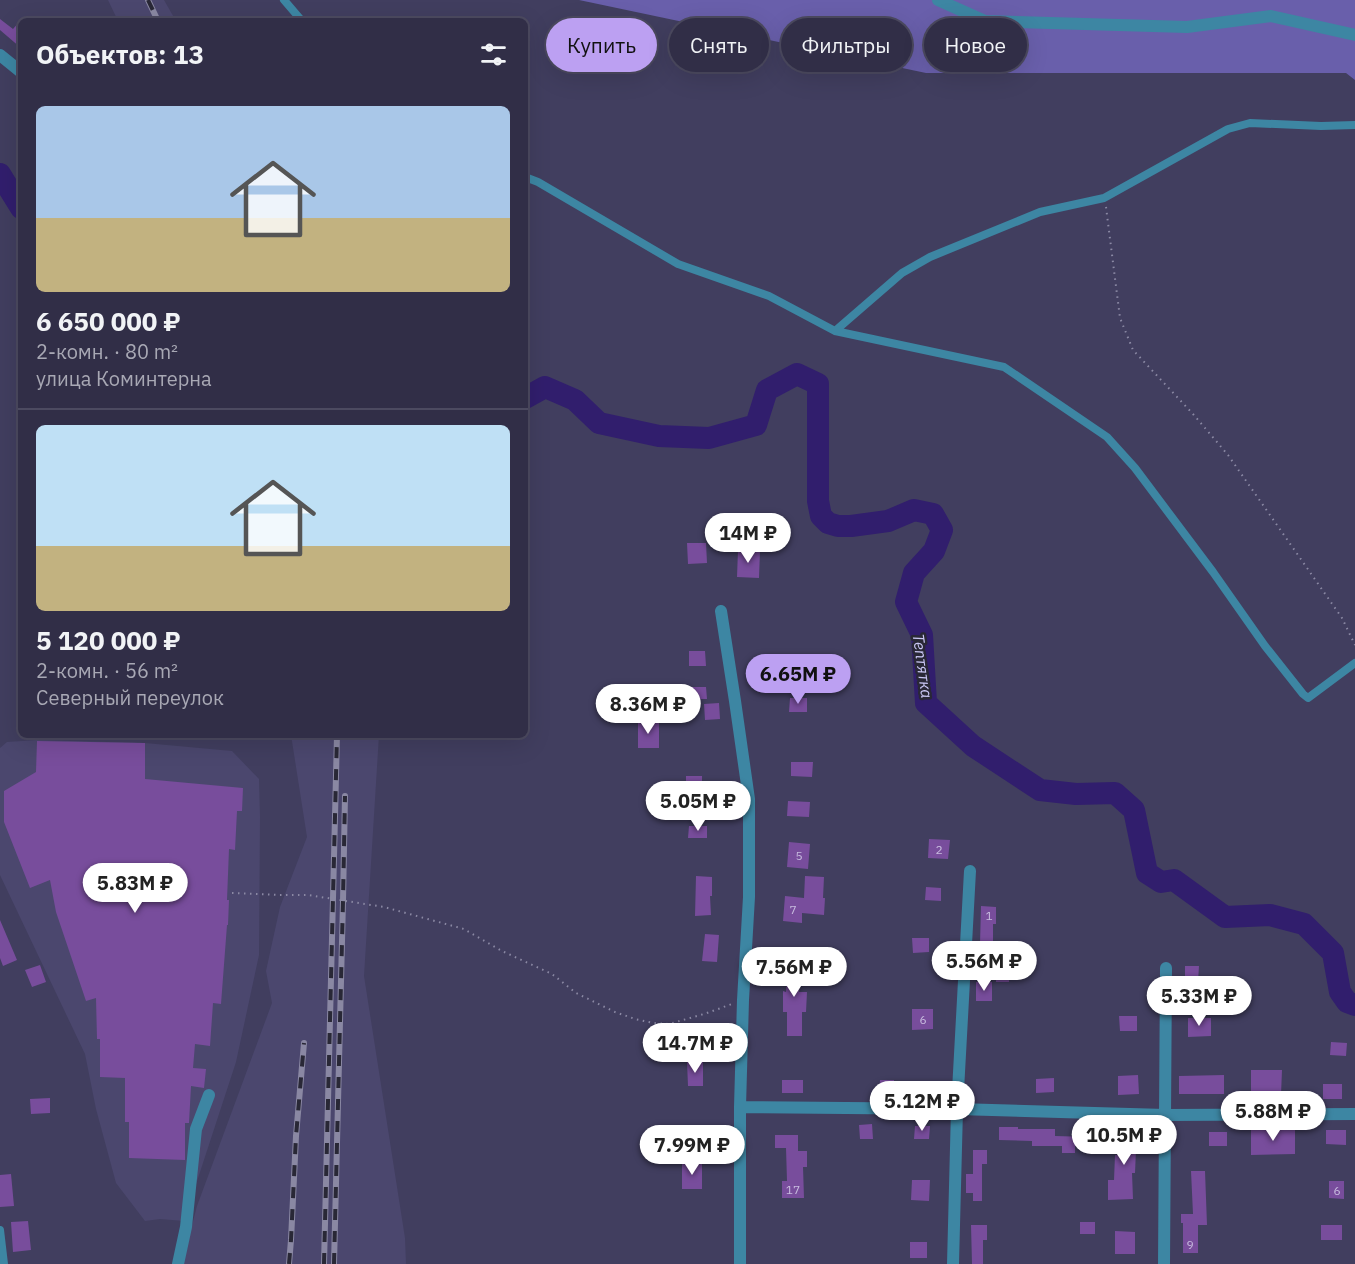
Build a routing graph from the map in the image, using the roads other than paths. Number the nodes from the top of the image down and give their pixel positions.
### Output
1 (284, 0) edge
2 (938, 0) edge
3 (299, 18) edge
4 (1355, 35) edge
5 (0, 55) edge
6 (18, 70) edge
7 (1355, 125) edge
8 (528, 178) edge
9 (835, 331) junction
10 (721, 611) dead end
11 (1355, 663) edge
12 (970, 871) dead end
13 (1166, 968) dead end
14 (209, 1095) dead end
15 (740, 1107) junction
16 (957, 1109) junction
17 (1355, 1114) edge
18 (1165, 1115) junction
19 (0, 1230) edge
20 (4, 1264) edge
21 (178, 1264) edge
22 (740, 1264) edge
23 (953, 1264) edge
24 (1164, 1264) edge

1 - 3 lane
2 - 4 street
5 - 6 street
7 - 9 lane
8 - 9 lane
9 - 11 lane
10 - 15 street
12 - 16 street
13 - 18 street
14 - 21 street
15 - 16 street
15 - 22 street
16 - 18 street
16 - 23 street
17 - 18 street
18 - 24 street
19 - 20 lane

